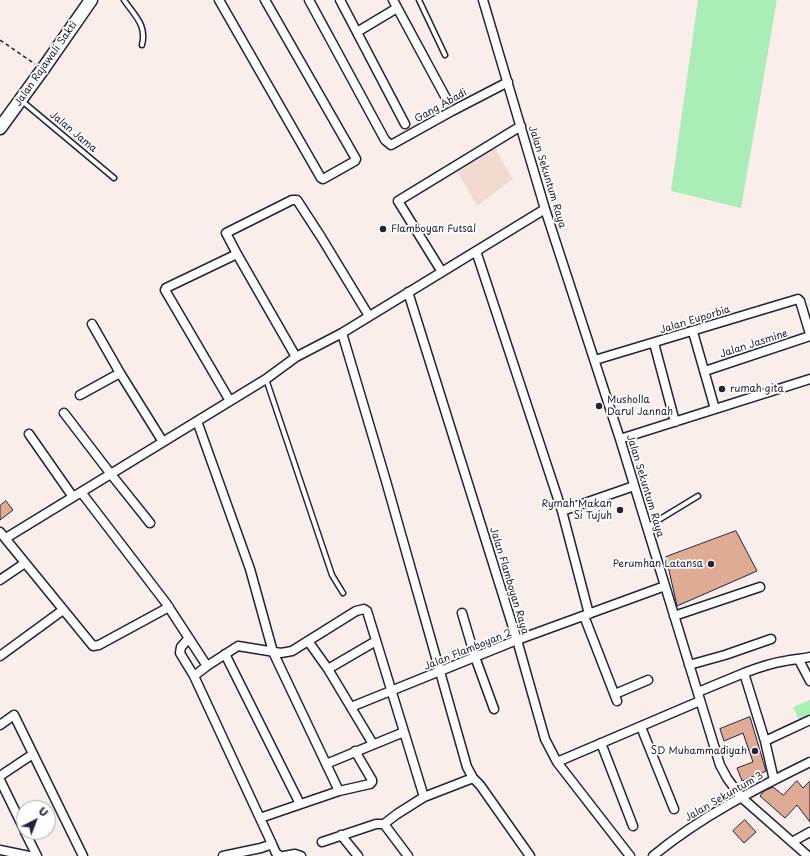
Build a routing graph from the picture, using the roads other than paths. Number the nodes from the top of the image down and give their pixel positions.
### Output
1 (91, 0) edge
2 (124, 0) edge
3 (218, 0) edge
4 (265, 0) edge
5 (309, 0) edge
6 (340, 0) edge
7 (393, 0) edge
8 (419, 0) edge
9 (483, 0) edge
10 (397, 8) junction
11 (357, 32) junction
12 (142, 45) dead end
13 (445, 55) dead end
14 (508, 82) junction
15 (21, 100) junction
16 (447, 100) dead end
17 (405, 124) dead end
18 (521, 126) junction
19 (0, 128) edge
20 (114, 178) dead end
21 (545, 209) junction
22 (476, 251) junction
23 (236, 254) junction
24 (442, 272) junction
25 (408, 292) junction
26 (369, 316) junction
27 (92, 324) dead end
28 (693, 332) junction
29 (342, 333) junction
30 (810, 335) edge
31 (654, 343) junction
32 (296, 357) junction
33 (595, 360) junction
34 (705, 370) junction
35 (120, 373) junction
36 (266, 379) junction
37 (810, 379) edge
38 (80, 395) dead end
39 (230, 401) junction
40 (715, 409) junction
41 (64, 413) dead end
42 (197, 422) junction
43 (675, 422) junction
44 (28, 434) dead end
45 (620, 439) junction
46 (162, 442) junction
47 (110, 474) junction
48 (634, 486) junction
49 (81, 492) junction
50 (698, 496) dead end
51 (73, 497) junction
52 (562, 511) junction
53 (150, 523) dead end
54 (647, 527) junction
55 (3, 535) edge
56 (25, 563) junction
57 (0, 580) edge
58 (665, 586) junction
59 (760, 587) dead end
60 (343, 593) dead end
61 (169, 607) junction
62 (63, 610) junction
63 (462, 613) dead end
64 (587, 615) junction
65 (674, 616) junction
66 (189, 638) junction
67 (771, 639) dead end
68 (517, 640) junction
69 (308, 641) junction
70 (376, 641) junction
71 (273, 652) junction
72 (225, 654) junction
73 (0, 656) edge
74 (475, 657) junction
75 (810, 657) edge
76 (800, 660) junction
77 (689, 665) junction
78 (207, 666) junction
79 (328, 669) junction
80 (440, 672) junction
81 (744, 672) junction
82 (194, 676) junction
83 (648, 680) dead end
84 (810, 681) edge
85 (392, 692) junction
86 (698, 692) junction
87 (700, 702) junction
88 (351, 707) junction
89 (494, 708) dead end
90 (810, 720) edge
91 (0, 725) edge
92 (641, 726) junction
93 (404, 732) junction
94 (765, 741) junction
95 (602, 743) junction
96 (372, 744) junction
97 (355, 751) junction
98 (33, 754) junction
99 (557, 762) junction
100 (810, 762) edge
101 (326, 764) junction
102 (0, 776) edge
103 (473, 778) junction
104 (0, 780) edge
105 (774, 780) junction
106 (339, 792) junction
107 (424, 797) junction
108 (742, 797) junction
109 (300, 804) junction
110 (674, 809) dead end
111 (16, 813) edge
112 (260, 818) junction
113 (384, 824) junction
114 (633, 826) dead end
115 (810, 832) edge
116 (341, 835) junction
117 (30, 840) edge
118 (322, 842) dead end
119 (792, 842) junction
120 (272, 844) junction
121 (0, 850) edge
122 (261, 852) edge
123 (29, 856) edge
124 (37, 856) edge
125 (83, 856) edge
126 (223, 856) edge
127 (280, 856) edge
128 (284, 856) edge
129 (301, 856) edge
130 (358, 856) edge
131 (408, 856) edge
132 (530, 856) edge
133 (630, 856) edge
134 (652, 856) edge
135 (808, 856) edge

1 - 15 main road, Jalan Rajawali Sakti
2 - 12 lane
3 - 4 street
5 - 14 street, Gang Abadi
6 - 11 street
7 - 10 street
8 - 13 lane
9 - 14 street, Jalan Sekuntum Raya
10 - 11 street
10 - 16 street
11 - 17 street
14 - 18 street, Jalan Sekuntum Raya
15 - 19 main road, Jalan Rajawali Sakti
15 - 20 lane, Jalan Jama
18 - 21 street, Jalan Sekuntum Raya
18 - 24 street
21 - 22 street
21 - 33 street, Jalan Sekuntum Raya
22 - 24 street
22 - 52 street
23 - 26 street
23 - 32 street
23 - 39 street
24 - 25 street
25 - 26 street
25 - 68 street, Jalan Flamboyan Raya
26 - 29 street
27 - 35 street
28 - 30 street, Jalan Euporbia
28 - 31 street, Jalan Euporbia
28 - 34 street
29 - 32 street
29 - 80 street
30 - 34 street, Jalan Jasmine
31 - 33 street, Jalan Euporbia
31 - 43 street
32 - 36 street
33 - 45 street, Jalan Sekuntum Raya
34 - 40 street
35 - 38 street
35 - 46 street
36 - 39 street
36 - 60 lane
37 - 40 street
39 - 42 street
40 - 43 street
41 - 47 street
42 - 46 street
42 - 71 street
43 - 45 street
44 - 51 street
45 - 48 street, Jalan Sekuntum Raya
46 - 47 street
47 - 49 street
47 - 53 street
48 - 52 street
48 - 54 street, Jalan Sekuntum Raya
49 - 51 street
49 - 61 street
50 - 54 lane
51 - 55 street
52 - 64 street
54 - 58 street, Jalan Sekuntum Raya
55 - 56 street
56 - 57 street
56 - 62 street
58 - 64 street, Jalan Flamboyan 2
58 - 65 street, Jalan Sekuntum Raya
59 - 65 street
61 - 62 street
61 - 66 street
62 - 73 street
63 - 74 street
64 - 68 street, Jalan Flamboyan 2
64 - 83 street
65 - 77 street, Jalan Sekuntum Raya
66 - 78 street
66 - 82 street
67 - 77 street
68 - 74 street, Jalan Flamboyan 2
68 - 99 street, Jalan Flamboyan Raya
69 - 70 street
69 - 71 street
69 - 79 street
70 - 79 street
70 - 85 street
71 - 72 street
71 - 101 street
72 - 78 street
72 - 109 street
74 - 80 street, Jalan Flamboyan 2
74 - 89 street
75 - 76 street
76 - 81 street
76 - 84 street
77 - 86 street, Jalan Sekuntum Raya
78 - 82 street
79 - 88 street
80 - 85 street, Jalan Flamboyan 2
80 - 103 street
81 - 86 street
81 - 94 street
82 - 112 street
85 - 88 street, Jalan Flamboyan 2
85 - 93 street
86 - 87 street, Jalan Sekuntum Raya
87 - 92 street
87 - 108 street, Jalan Sekuntum Raya
88 - 96 street
90 - 94 street
91 - 98 street
92 - 95 street
92 - 110 street
93 - 96 street
93 - 107 street
94 - 105 street
95 - 99 street
95 - 114 street
96 - 97 street
97 - 101 street
97 - 106 street
98 - 102 street
98 - 125 street
99 - 133 street, Jalan Flamboyan Raya
100 - 105 street, Jalan Sekuntum 3
101 - 106 street
103 - 107 street
103 - 132 street
104 - 111 street
105 - 108 street, Jalan Sekuntum 3
106 - 109 street
107 - 113 street
108 - 119 street, Jalan Sekuntum Raya
108 - 134 street, Jalan Sekuntum 3
109 - 112 street
112 - 120 street
113 - 116 street
113 - 131 street
115 - 119 street
116 - 118 street
116 - 130 street
117 - 124 street
119 - 135 street, Jalan Sekuntum Raya
120 - 122 street
120 - 127 street
121 - 123 street
122 - 126 street
128 - 129 street

